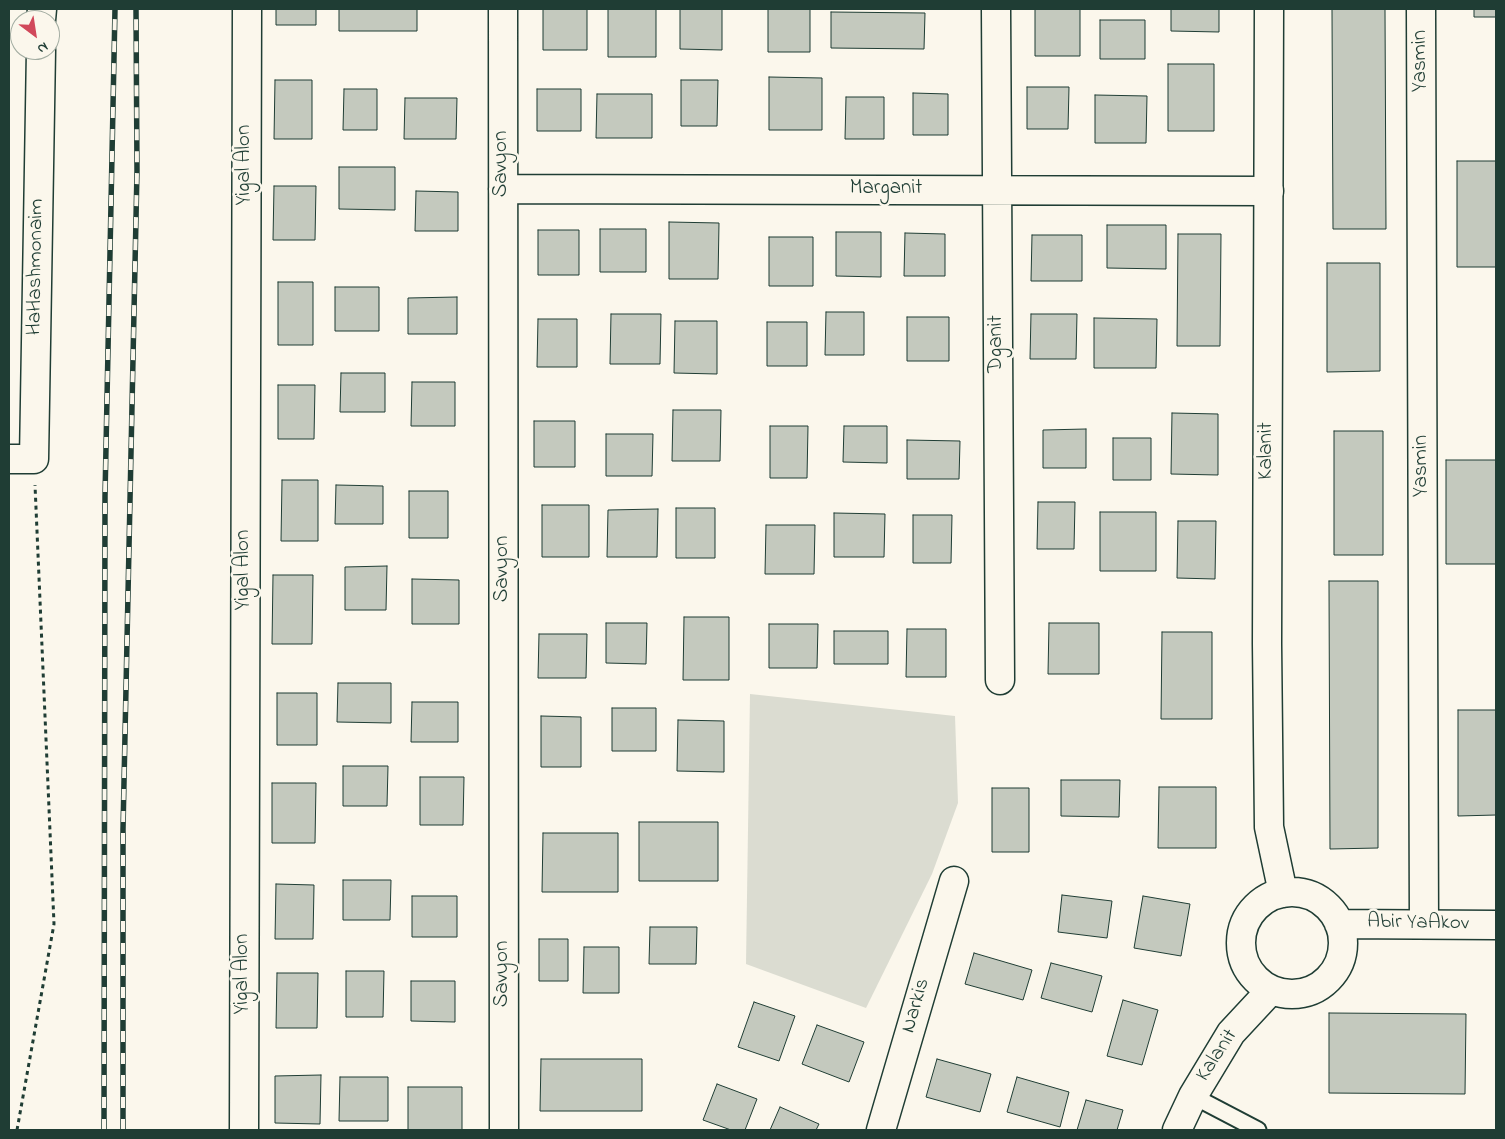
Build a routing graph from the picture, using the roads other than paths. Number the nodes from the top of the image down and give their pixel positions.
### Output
1 (247, 9) edge
2 (503, 9) edge
3 (996, 9) edge
4 (1269, 9) edge
5 (1421, 9) edge
6 (41, 60) edge
7 (504, 189) junction
8 (997, 190) junction
9 (1269, 191) junction
10 (21, 459) edge
11 (1000, 680) dead end
12 (954, 881) dead end
13 (1283, 892) junction
14 (1339, 924) junction
15 (1424, 924) junction
16 (1496, 925) edge
17 (1271, 990) junction
18 (1193, 1096) junction
19 (244, 1130) edge
20 (504, 1130) edge
21 (880, 1130) edge
22 (1177, 1130) edge
23 (1258, 1130) edge

1 - 19 street, Yigal Alon
2 - 7 street, Savyon
3 - 8 street, Dganit
4 - 9 street, Kalanit
5 - 15 street, Yasmin
6 - 10 street, HaHashmonaim
7 - 8 street, Marganit
7 - 20 street, Savyon
8 - 9 street, Marganit
8 - 11 street, Dganit
9 - 13 street, Kalanit
12 - 21 street, Narkis
13 - 14 street
13 - 17 street
14 - 15 street, Abir YaAkov
14 - 17 street
15 - 16 street, Abir YaAkov
17 - 18 street, Kalanit
18 - 22 street, Kalanit
18 - 23 lane

